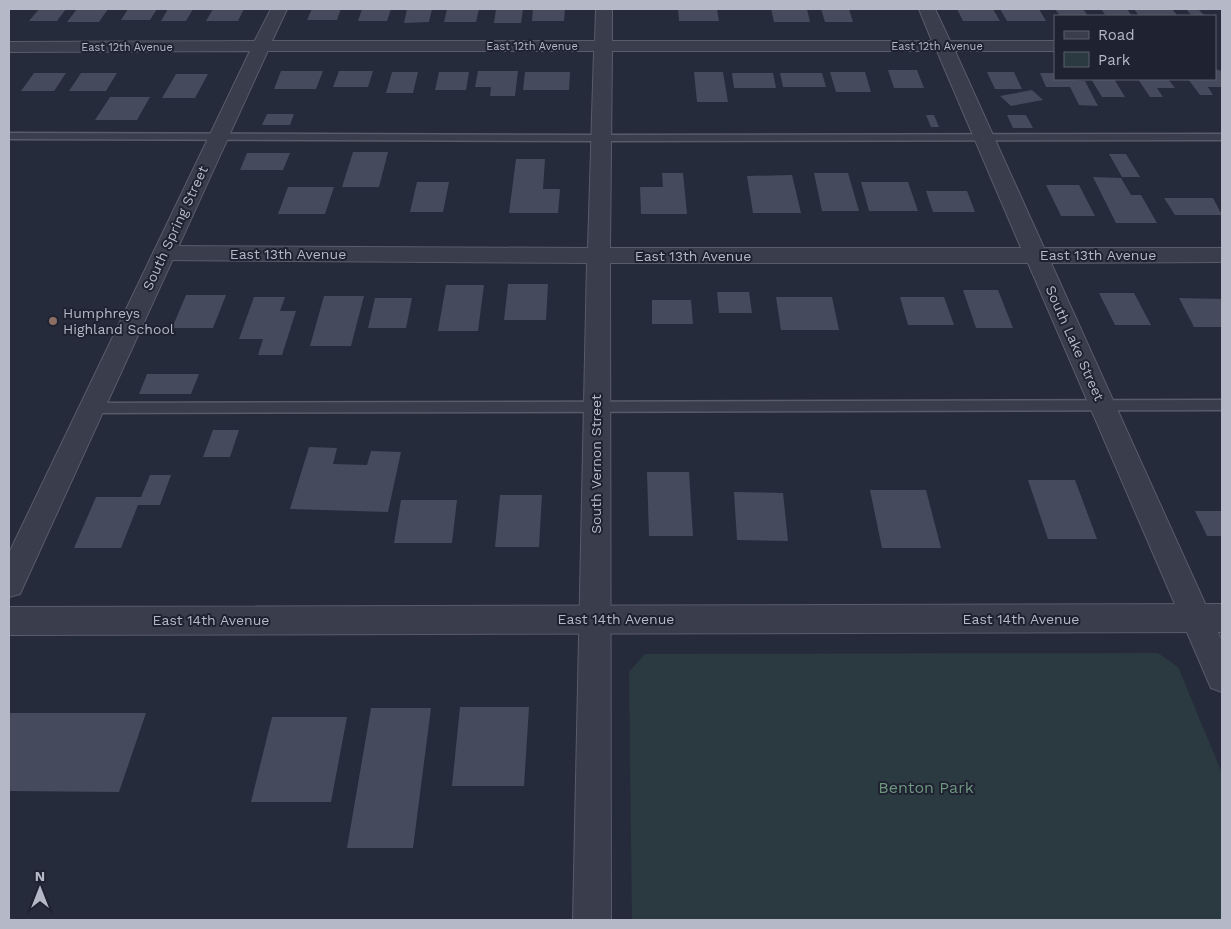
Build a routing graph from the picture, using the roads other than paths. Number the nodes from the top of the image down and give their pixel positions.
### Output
1 (279, 9) edge
2 (604, 9) edge
3 (927, 9) edge
4 (261, 46) junction
5 (603, 46) junction
6 (944, 46) junction
7 (1054, 46) edge
8 (9, 47) edge
9 (9, 136) edge
10 (218, 136) junction
11 (1222, 137) edge
12 (601, 138) junction
13 (984, 138) junction
14 (164, 253) junction
15 (1036, 255) junction
16 (1222, 255) edge
17 (599, 256) junction
18 (596, 405) junction
19 (1104, 405) junction
20 (1222, 405) edge
21 (91, 408) junction
22 (9, 584) edge
23 (1209, 618) edge
24 (596, 619) junction
25 (9, 620) edge
26 (1222, 677) edge
27 (592, 920) edge

1 - 4 street, South Spring Street
2 - 5 street, South Vernon Street
3 - 6 street, South Lake Street
4 - 5 street, East 12th Avenue
4 - 8 street, East 12th Avenue
4 - 10 street, South Spring Street
5 - 6 street, East 12th Avenue
5 - 12 street, South Vernon Street
6 - 7 street, East 12th Avenue
6 - 13 street, South Lake Street
9 - 10 lane
10 - 12 lane
10 - 14 street, South Spring Street
11 - 13 lane
12 - 13 lane
12 - 17 street, South Vernon Street
13 - 15 street, South Lake Street
14 - 17 street, East 13th Avenue
14 - 21 street, South Spring Street
15 - 16 street, East 13th Avenue
15 - 17 street, East 13th Avenue
15 - 19 street, South Lake Street
17 - 18 street, South Vernon Street
18 - 19 lane
18 - 21 lane
18 - 24 street, South Vernon Street
19 - 20 lane
19 - 23 street, South Lake Street
21 - 22 street, South Spring Street
23 - 24 street, East 14th Avenue
23 - 26 street, South Lake Street
24 - 25 street, East 14th Avenue
24 - 27 street, South Vernon Street

